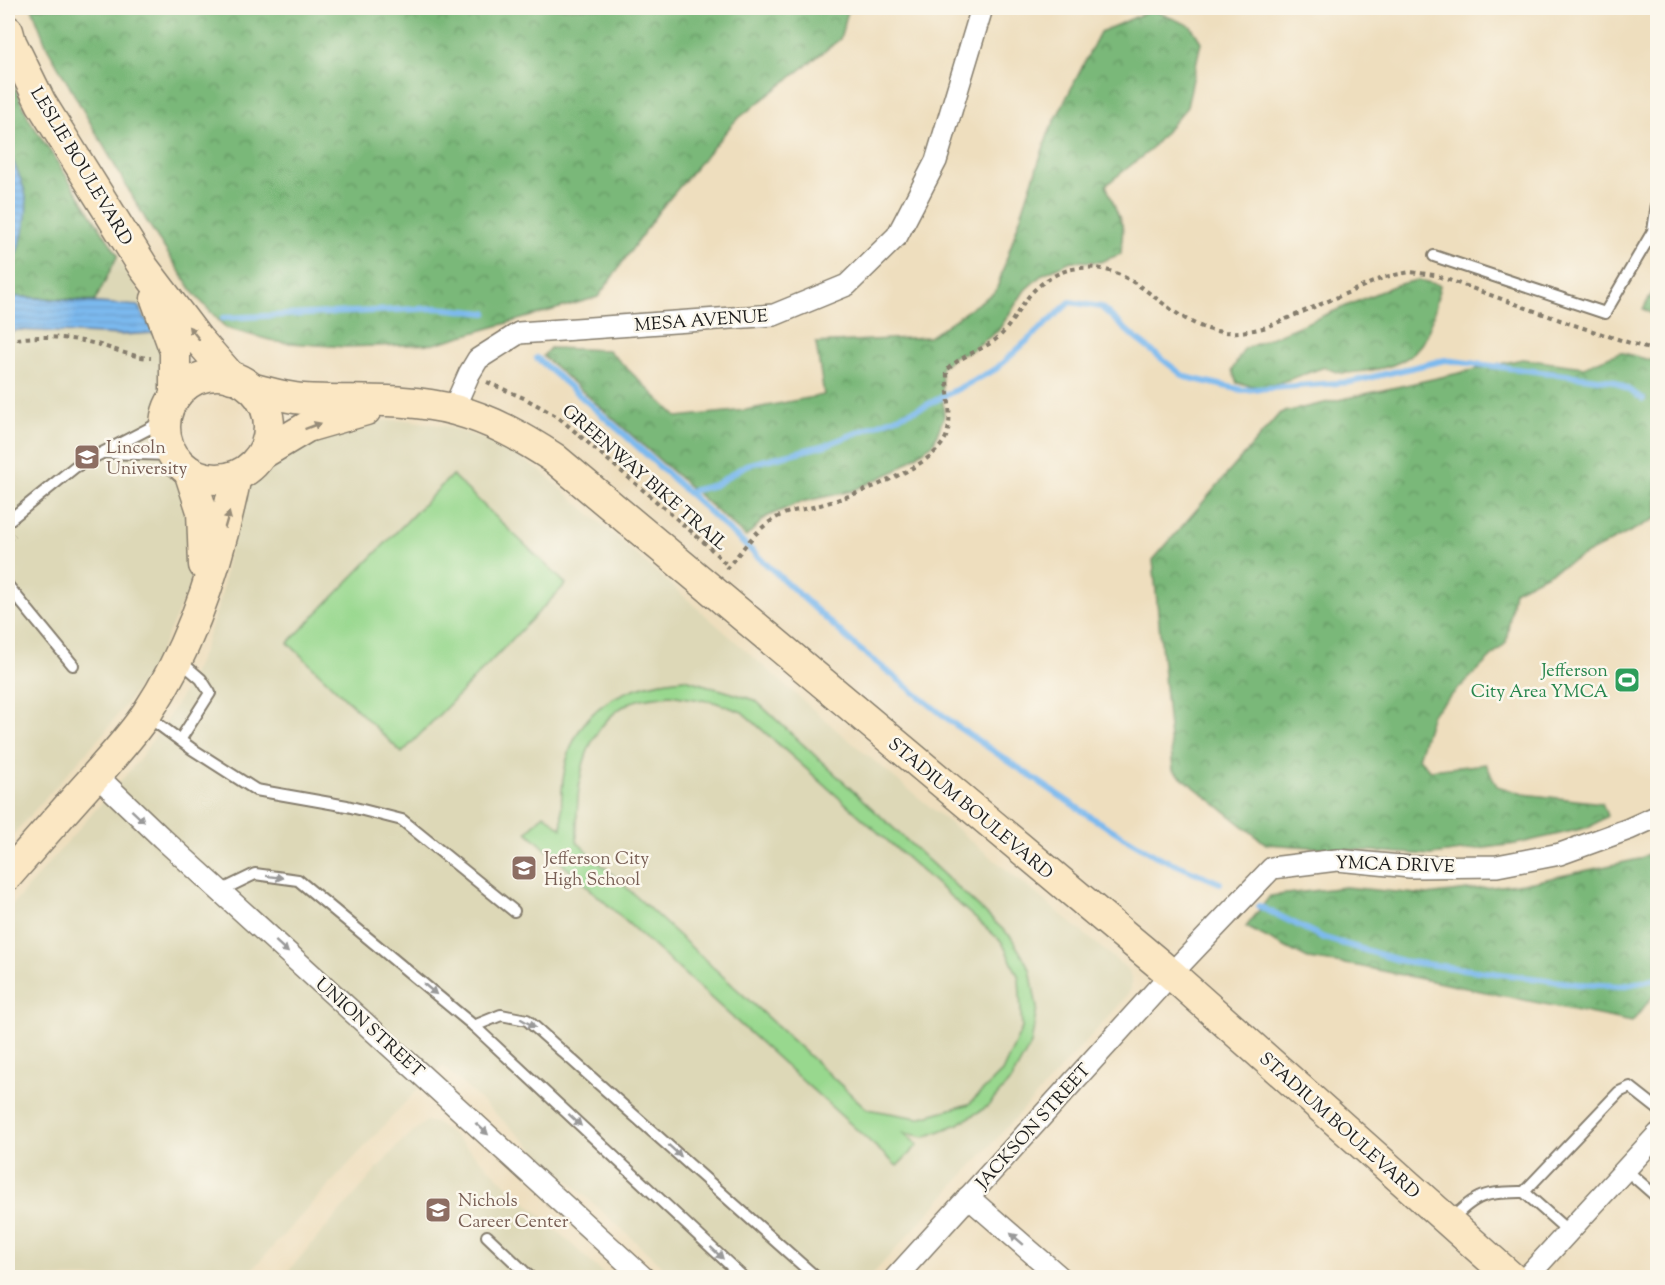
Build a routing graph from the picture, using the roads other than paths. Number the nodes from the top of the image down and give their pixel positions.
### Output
1 (982, 8) edge
2 (8, 31) edge
3 (1658, 197) edge
4 (1434, 256) dead end
5 (144, 268) junction
6 (243, 384) junction
7 (394, 401) junction
8 (171, 405) junction
9 (453, 410) junction
10 (103, 453) junction
11 (262, 454) junction
12 (180, 463) junction
13 (236, 476) junction
14 (8, 521) edge
15 (8, 586) edge
16 (203, 596) junction
17 (178, 659) junction
18 (73, 665) dead end
19 (146, 715) junction
20 (180, 740) junction
21 (96, 775) junction
22 (1658, 816) edge
23 (8, 875) edge
24 (220, 891) junction
25 (514, 911) dead end
26 (1171, 974) junction
27 (474, 1026) junction
28 (1658, 1109) edge
29 (1658, 1134) edge
30 (1625, 1169) junction
31 (1524, 1192) junction
32 (968, 1197) junction
33 (1658, 1198) edge
34 (1449, 1222) junction
35 (1568, 1231) junction
36 (486, 1236) dead end
37 (531, 1278) edge
38 (645, 1278) edge
39 (744, 1278) edge
40 (817, 1278) edge
41 (895, 1278) edge
42 (1061, 1278) edge
43 (1512, 1278) edge
44 (1526, 1278) edge

1 - 9 street, MESA AVENUE
2 - 5 main road, LESLIE BOULEVARD
3 - 4 lane
6 -> 5 main road, LESLIE BOULEVARD
5 - 8 main road, LESLIE BOULEVARD
6 - 7 main road, STADIUM BOULEVARD
6 - 8 main road
6 - 11 main road
7 - 9 main road, STADIUM BOULEVARD
11 -> 7 main road, STADIUM BOULEVARD
8 - 10 lane
8 - 12 main road
9 - 26 main road, STADIUM BOULEVARD
10 - 12 lane
10 - 14 lane
11 - 13 main road
12 - 13 main road
12 - 16 main road
16 -> 13 main road
15 - 18 lane
16 - 17 main road
17 - 19 main road
17 - 20 lane
19 - 20 lane
19 - 21 main road
20 - 25 lane
21 - 23 main road
21 -> 24 street, UNION STREET
22 - 26 street, YMCA DRIVE
24 -> 27 lane
24 -> 38 street, UNION STREET
26 - 32 street, JACKSON STREET
26 - 34 main road, STADIUM BOULEVARD
27 -> 39 lane
27 -> 40 lane
28 - 31 lane
29 - 30 street
30 - 33 lane
30 - 35 street
31 - 34 lane
31 - 35 lane
32 - 41 street, JACKSON STREET
42 -> 32 street
34 - 43 main road, STADIUM BOULEVARD
35 - 44 street
36 - 37 lane

